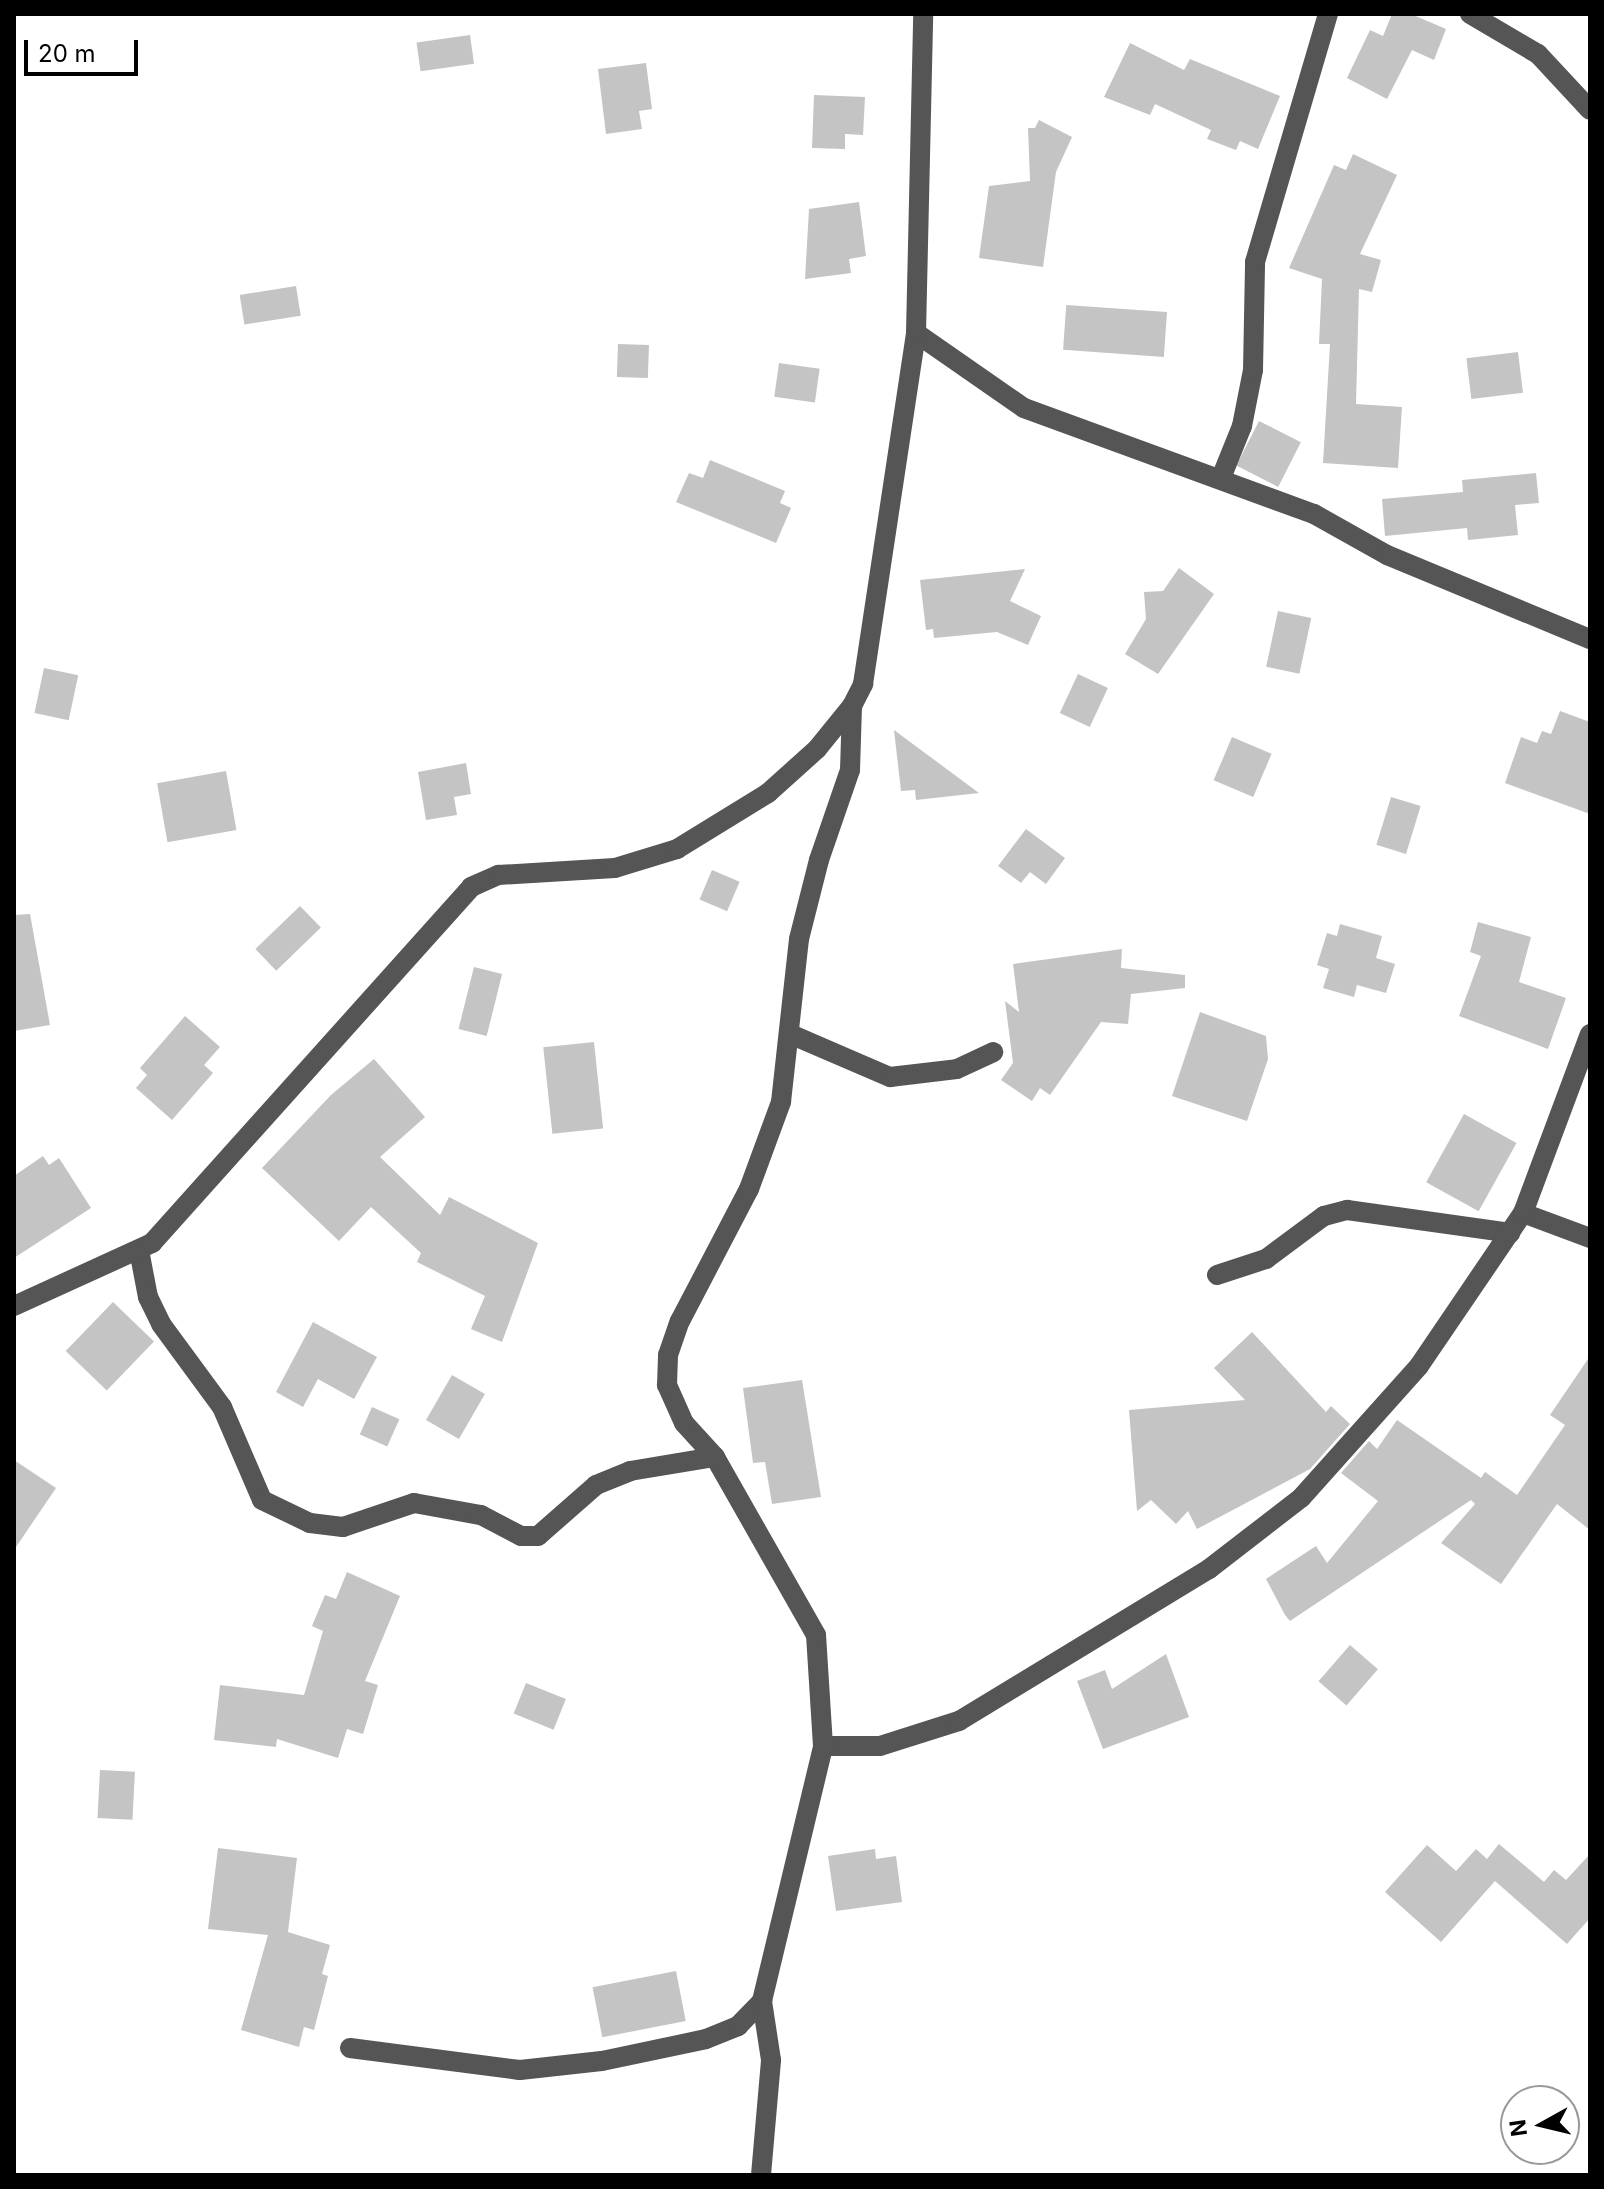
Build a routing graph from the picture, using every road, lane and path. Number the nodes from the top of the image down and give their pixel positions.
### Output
1 (923, 14) edge
2 (1328, 14) edge
3 (1470, 14) edge
4 (1590, 110) edge
5 (916, 333) junction
6 (1221, 478) junction
7 (1590, 639) edge
8 (852, 706) junction
9 (790, 1034) junction
10 (1590, 1034) edge
11 (993, 1052) dead end
12 (1523, 1213) junction
13 (1510, 1233) junction
14 (1590, 1238) edge
15 (139, 1250) junction
16 (1217, 1275) dead end
17 (14, 1306) edge
18 (715, 1457) junction
19 (823, 1746) junction
20 (762, 2001) junction
21 (350, 2048) dead end
22 (761, 2175) edge

1 - 5 street
2 - 6 street
3 - 4 street
5 - 6 street
5 - 8 street
6 - 7 street
8 - 9 street
8 - 15 street
9 - 11 street
9 - 18 street
10 - 12 street
12 - 13 street
12 - 14 street
13 - 16 street
13 - 19 street
15 - 17 street
15 - 18 street
18 - 19 street
19 - 20 street
20 - 21 street
20 - 22 street

